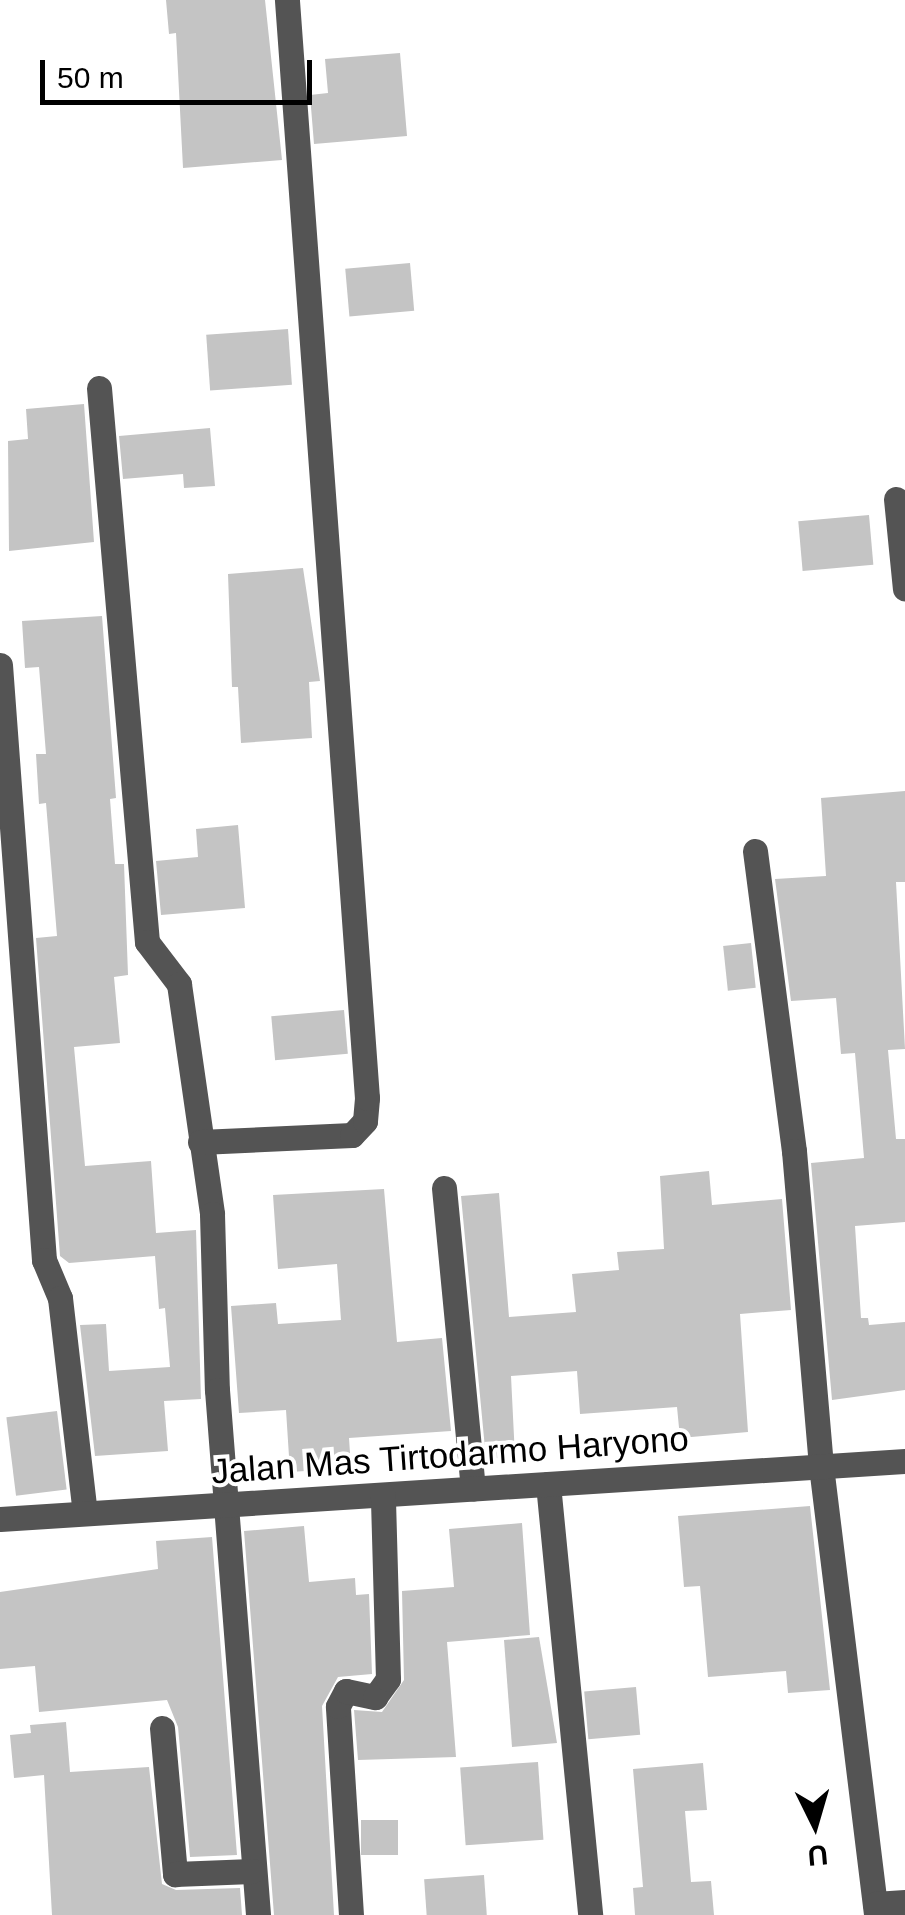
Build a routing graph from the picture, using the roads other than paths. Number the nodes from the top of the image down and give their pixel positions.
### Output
1 (287, 0) edge
2 (99, 388) dead end
3 (896, 499) dead end
4 (905, 589) edge
5 (0, 665) edge
6 (755, 851) dead end
7 (200, 1142) junction
8 (444, 1188) dead end
9 (905, 1461) edge
10 (821, 1466) junction
11 (548, 1484) junction
12 (473, 1488) junction
13 (383, 1495) junction
14 (229, 1504) junction
15 (84, 1514) junction
16 (0, 1519) edge
17 (162, 1728) dead end
18 (252, 1871) junction
19 (905, 1902) edge
20 (875, 1910) edge
21 (258, 1915) edge
22 (352, 1915) edge
23 (590, 1915) edge

1 - 7 street
2 - 7 street
3 - 4 street
5 - 15 street
6 - 10 street
7 - 14 street
8 - 12 street
9 - 10 street, Jalan Mas Tirtodarmo Haryono
10 - 11 street, Jalan Mas Tirtodarmo Haryono
10 - 20 street
11 - 12 street, Jalan Mas Tirtodarmo Haryono
11 - 23 street
12 - 13 street, Jalan Mas Tirtodarmo Haryono
13 - 14 street, Jalan Mas Tirtodarmo Haryono
13 - 22 street
14 - 15 street, Jalan Mas Tirtodarmo Haryono
14 - 18 street
15 - 16 street, Jalan Mas Tirtodarmo Haryono
17 - 18 street
18 - 21 street
19 - 20 street

